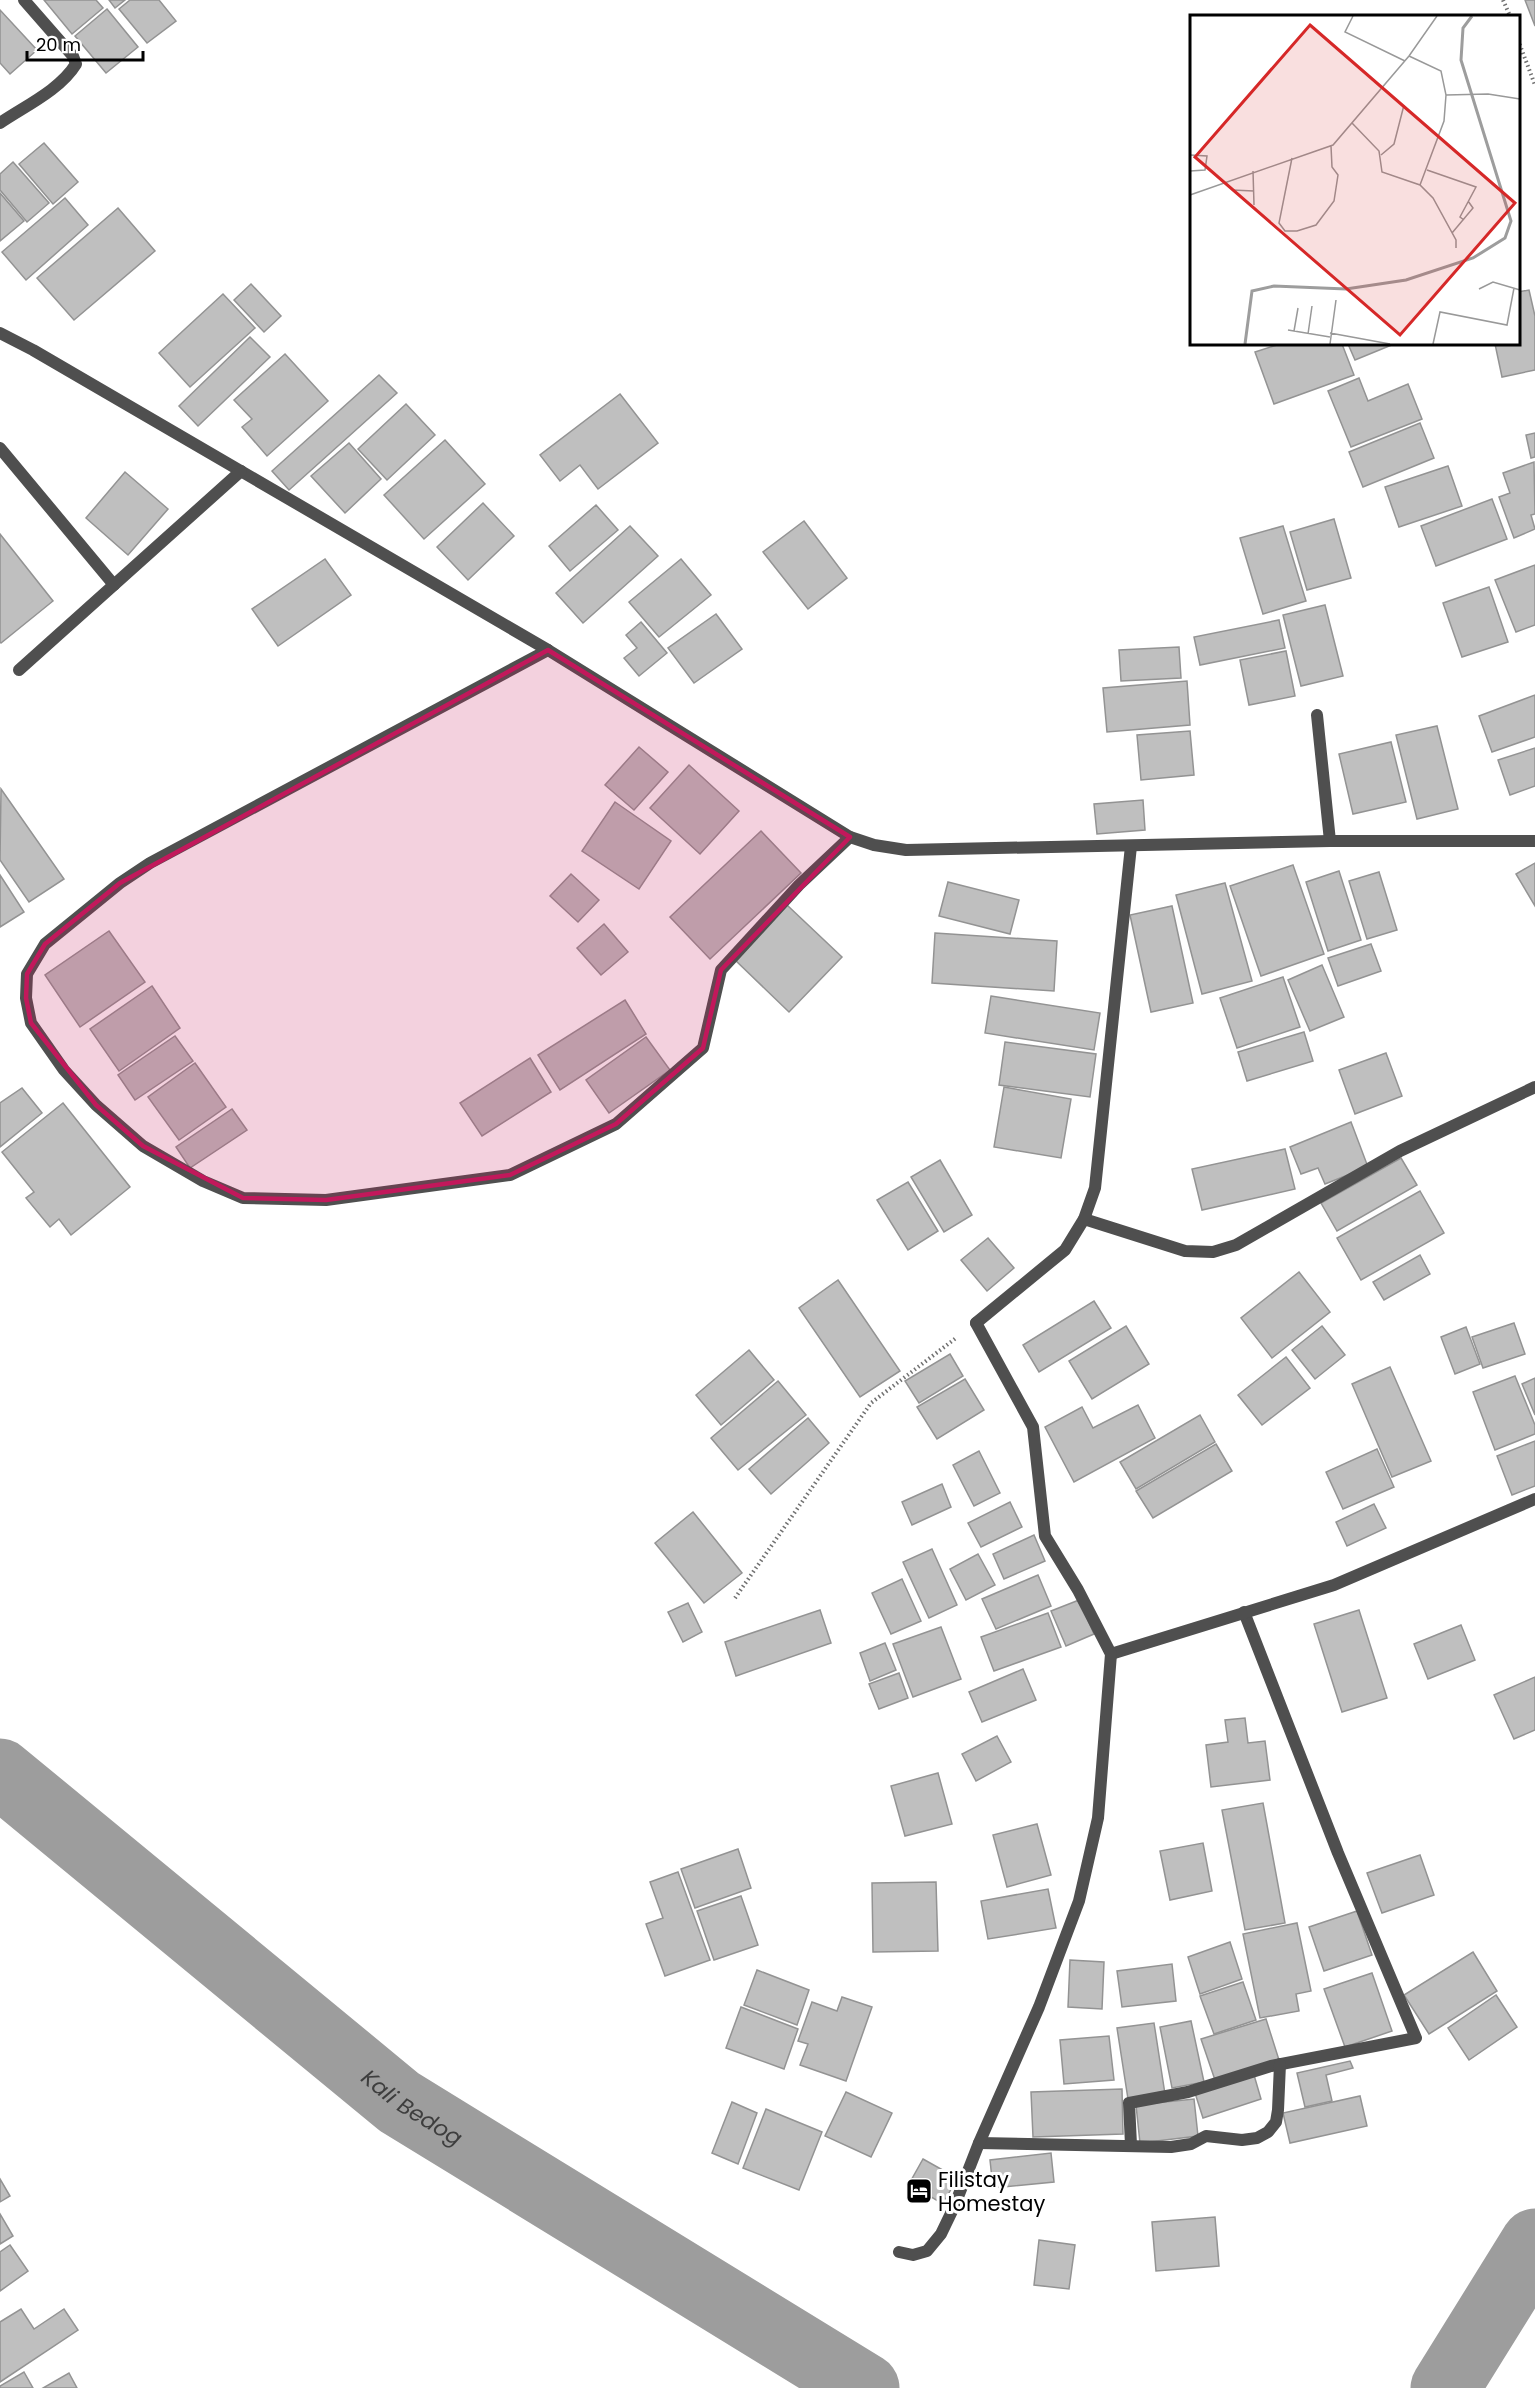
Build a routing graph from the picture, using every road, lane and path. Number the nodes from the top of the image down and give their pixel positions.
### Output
1 (24, 0) edge
2 (1503, 0) edge
3 (1510, 15) edge
4 (1520, 45) edge
5 (1535, 85) edge
6 (0, 123) edge
7 (0, 333) edge
8 (0, 448) edge
9 (241, 471) junction
10 (114, 585) junction
11 (548, 650) junction
12 (19, 670) dead end
13 (1317, 716) dead end
14 (850, 837) junction
15 (1330, 841) junction
16 (1535, 841) edge
17 (1131, 846) junction
18 (1535, 1087) edge
19 (1084, 1219) junction
20 (976, 1323) junction
21 (1535, 1499) edge
22 (735, 1598) dead end
23 (1244, 1612) junction
24 (1111, 1654) junction
25 (1280, 2064) junction
26 (978, 2143) junction
27 (1131, 2145) junction
28 (899, 2252) dead end

1 - 6 street
2 - 3 path
4 - 5 path
7 - 9 street
8 - 10 street
9 - 10 street
9 - 11 street
10 - 12 street
11 - 14 street
11 - 14 street
13 - 15 street
14 - 17 street
15 - 16 street
15 - 17 street
17 - 19 street
18 - 19 street
19 - 20 street
20 - 22 path
20 - 24 street
21 - 23 street
23 - 24 street
23 - 25 street
24 - 26 street
25 - 27 street
25 - 27 street
26 - 27 street
26 - 28 street

